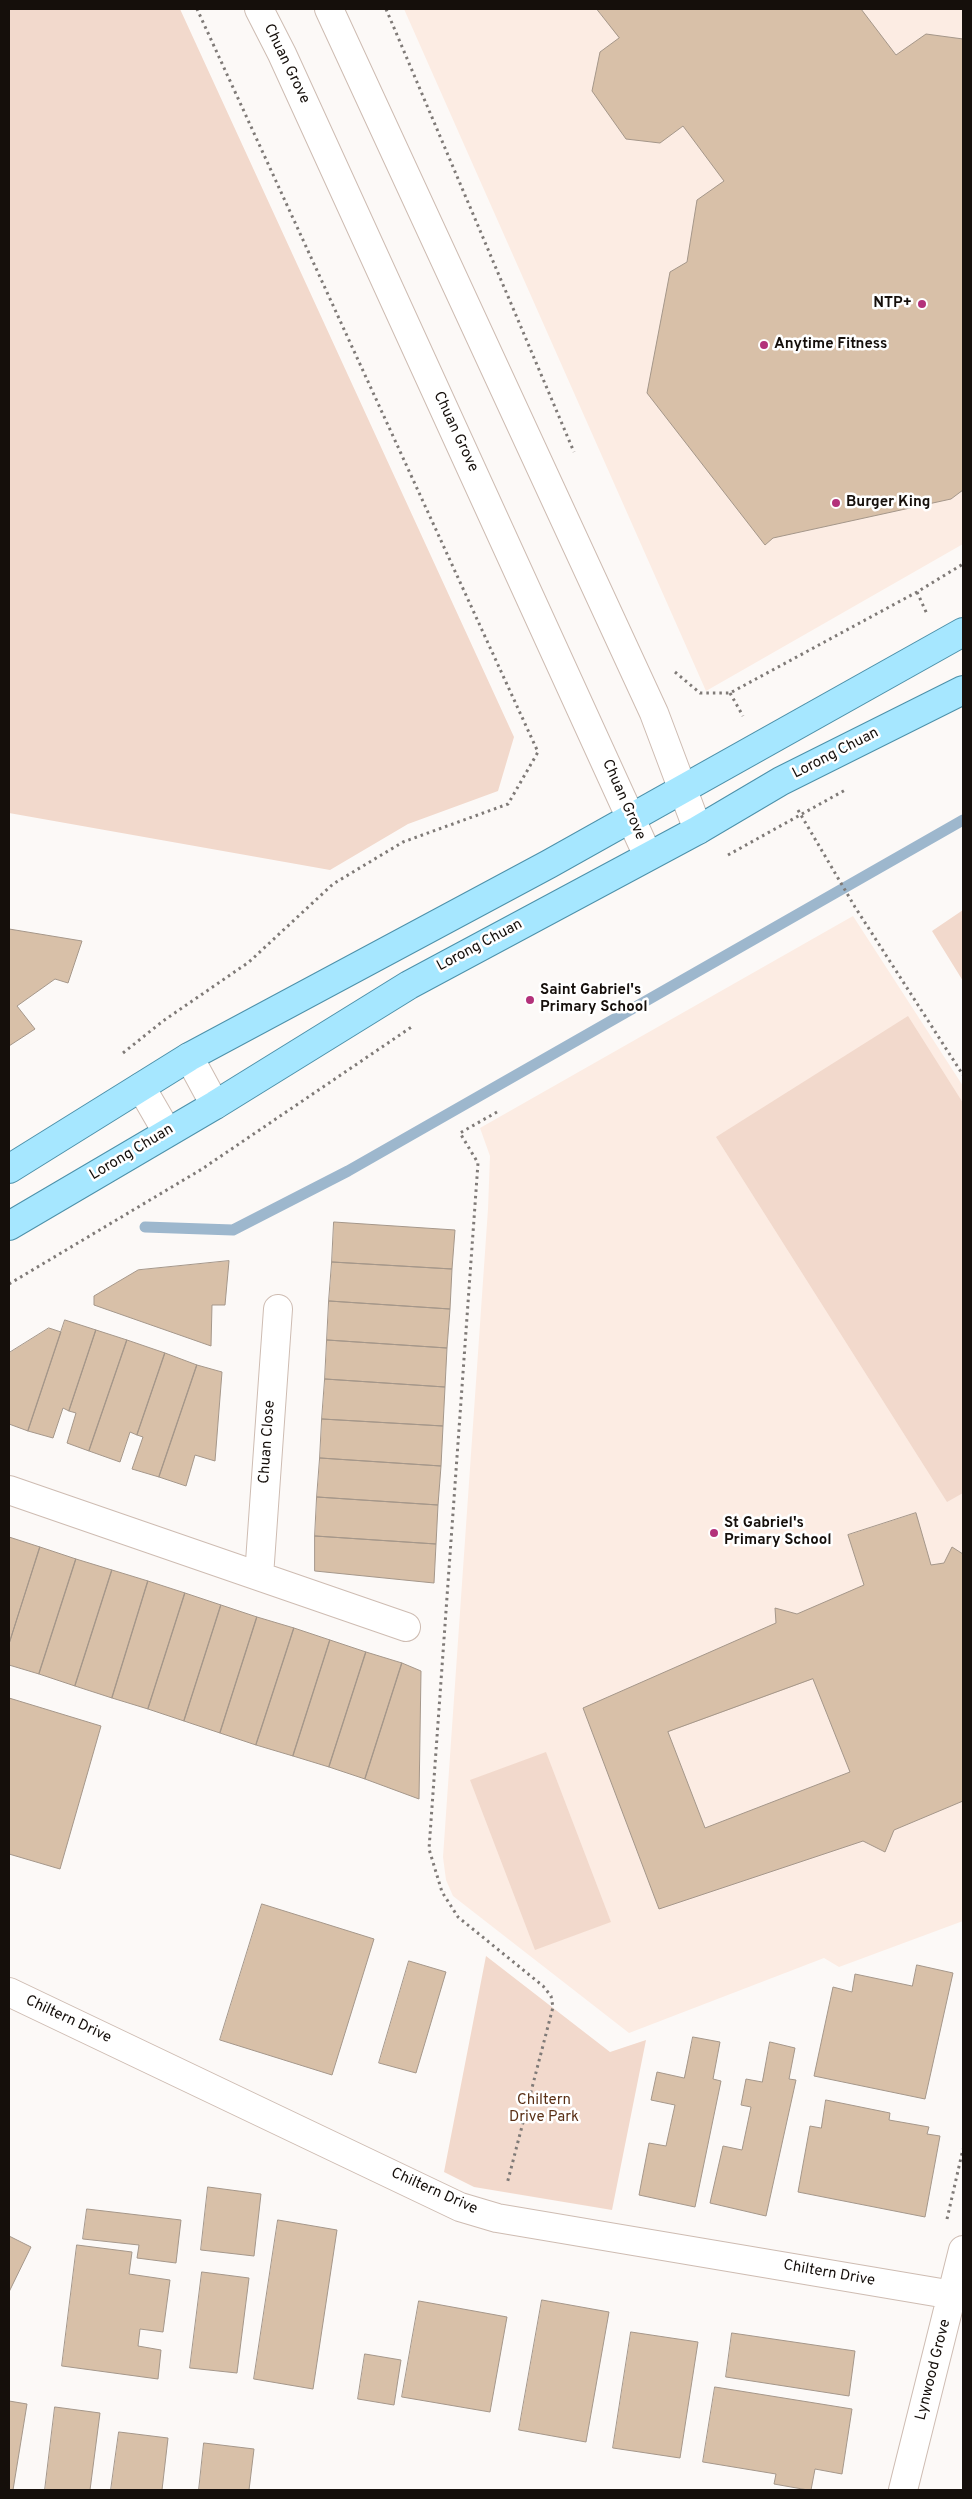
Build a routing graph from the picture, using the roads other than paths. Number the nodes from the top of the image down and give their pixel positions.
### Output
1 (259, 9) edge
2 (328, 9) edge
3 (963, 632) edge
4 (963, 690) edge
5 (682, 790) junction
6 (631, 818) junction
7 (698, 830) junction
8 (648, 856) junction
9 (189, 1057) junction
10 (141, 1087) junction
11 (215, 1105) junction
12 (167, 1132) junction
13 (9, 1169) edge
14 (9, 1226) edge
15 (278, 1309) dead end
16 (9, 1490) edge
17 (259, 1576) junction
18 (406, 1627) dead end
19 (9, 1992) edge
20 (963, 2250) edge
21 (953, 2295) junction
22 (903, 2490) edge

1 - 6 street, Chuan Grove
2 - 5 street
3 - 5 main road
4 - 7 main road, Lorong Chuan
5 - 6 main road
5 - 7 street
6 - 8 street, Chuan Grove
6 - 9 main road
7 - 8 main road, Lorong Chuan
8 - 11 main road, Lorong Chuan
9 - 10 main road
9 - 11 street
10 - 12 street
10 - 13 main road
11 - 12 main road, Lorong Chuan
12 - 14 main road, Lorong Chuan
15 - 17 street, Chuan Close
16 - 17 street
17 - 18 street
19 - 21 street, Chiltern Drive
20 - 21 street, Lynwood Grove
21 - 22 street, Lynwood Grove

